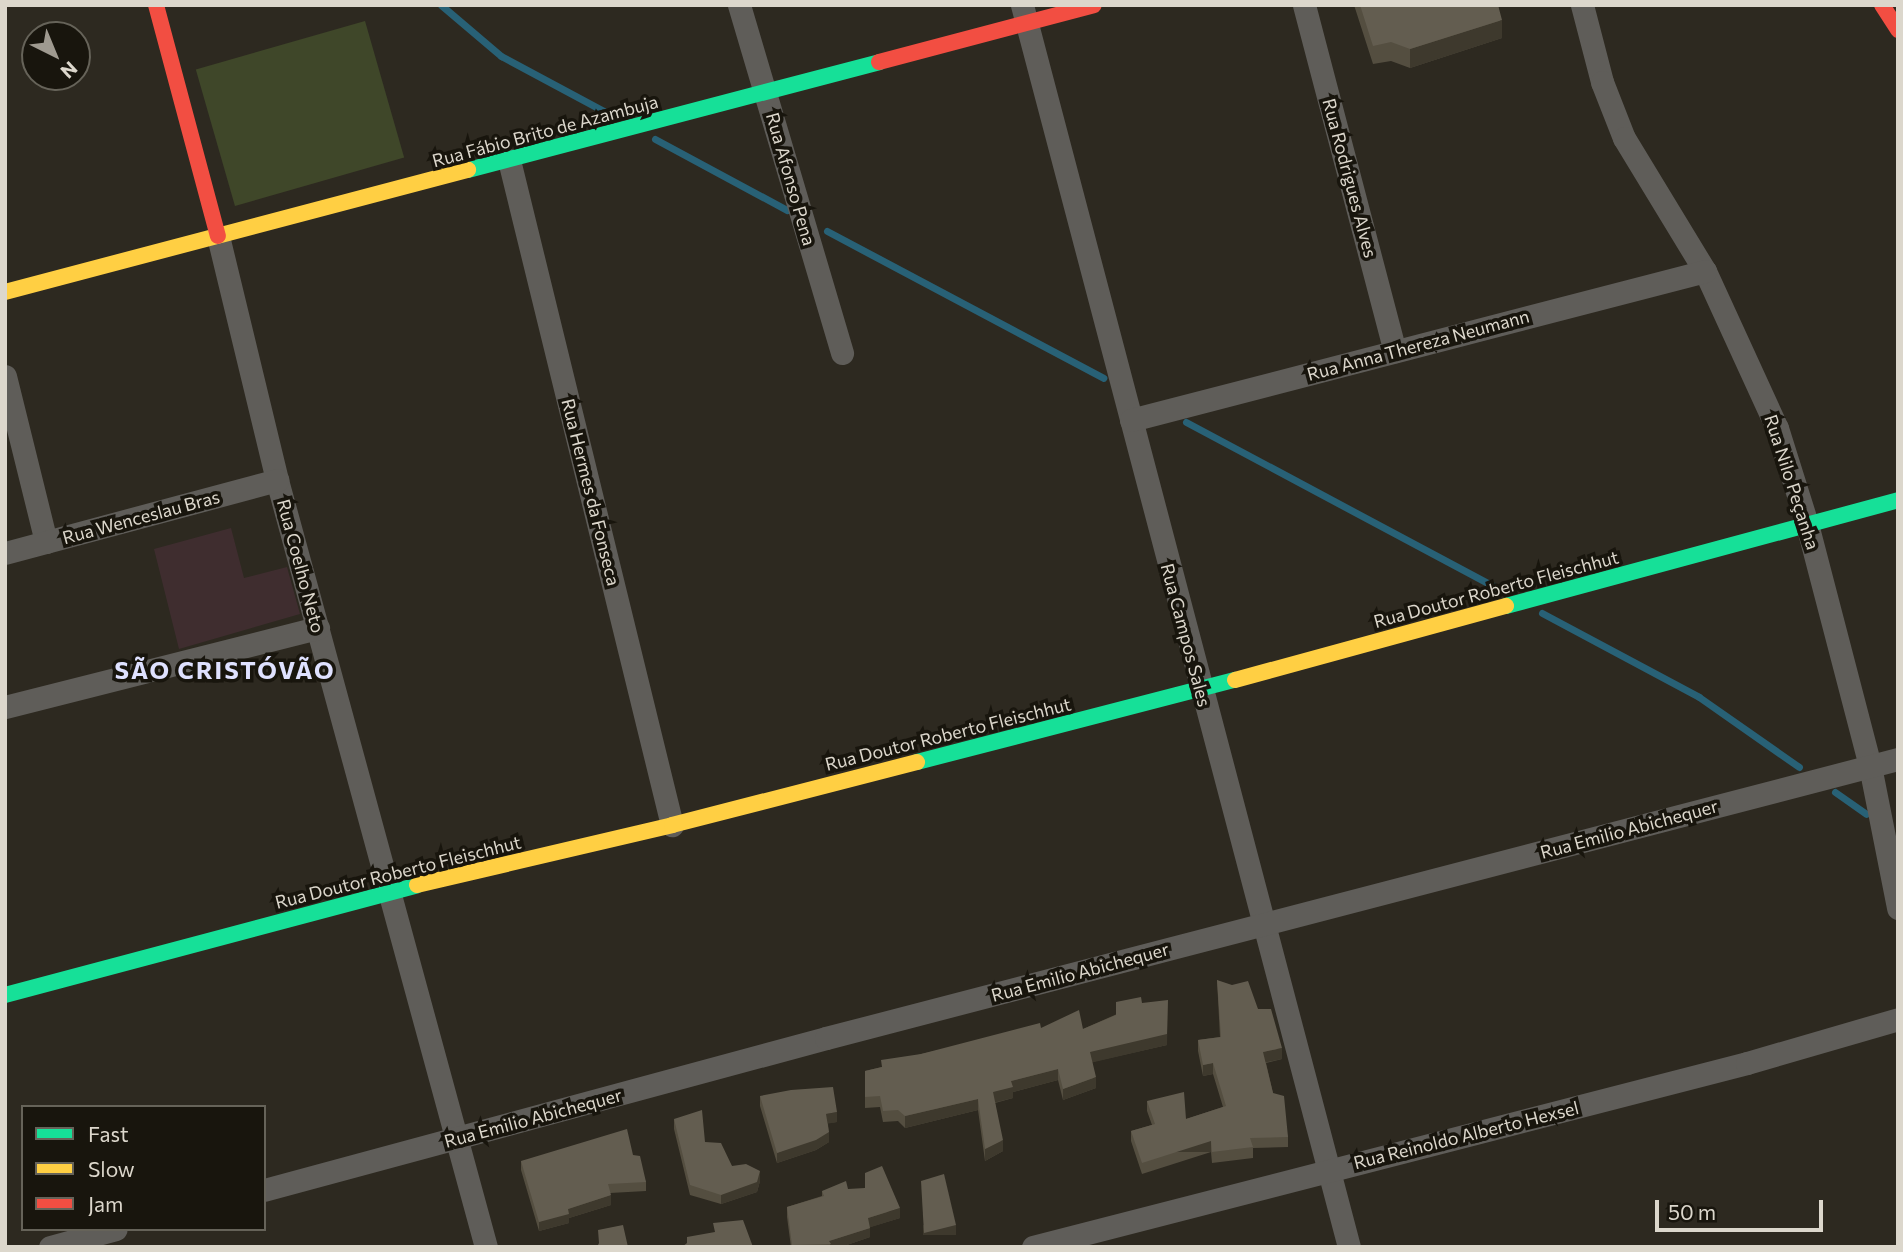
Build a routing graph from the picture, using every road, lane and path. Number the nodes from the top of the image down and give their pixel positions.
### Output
1 (156, 5) edge
2 (739, 5) edge
3 (1094, 5) edge
4 (1304, 5) edge
5 (1582, 5) edge
6 (1882, 5) edge
7 (1025, 14) edge
8 (1898, 30) edge
9 (766, 93) junction
10 (509, 160) junction
11 (218, 236) junction
12 (1705, 271) junction
13 (5, 292) edge
14 (1395, 351) junction
15 (842, 353) dead end
16 (5, 376) edge
17 (1130, 420) junction
18 (277, 480) junction
19 (1898, 500) edge
20 (1807, 524) junction
21 (46, 542) junction
22 (5, 553) edge
23 (318, 628) junction
24 (1200, 689) junction
25 (5, 706) edge
26 (1898, 759) edge
27 (1870, 766) junction
28 (672, 825) junction
29 (388, 892) junction
30 (1898, 908) edge
31 (1263, 925) junction
32 (5, 995) edge
33 (1898, 1019) edge
34 (456, 1139) junction
35 (1328, 1171) junction
36 (266, 1189) edge
37 (109, 1231) edge
38 (50, 1247) edge
39 (486, 1247) edge
40 (1033, 1247) edge
41 (1349, 1247) edge

1 - 11 street, Rua Coelho Neto
2 - 9 street, Rua Afonso Pena
3 - 7 street, Rua Fábio Brito de Azambuja
4 - 14 street, Rua Rodrigues Alves
5 - 12 street, Rua Nilo Peçanha
6 - 8 street
7 - 9 street, Rua Fábio Brito de Azambuja
7 - 17 street, Rua Campos Sales
9 - 10 street, Rua Fábio Brito de Azambuja
9 - 15 street, Rua Afonso Pena
10 - 11 street, Rua Fábio Brito de Azambuja
10 - 28 street, Rua Hermes da Fonseca
11 - 13 street, Rua Fábio Brito de Azambuja
11 - 18 street, Rua Coelho Neto
12 - 14 street, Rua Anna Thereza Neumann
12 - 20 street, Rua Nilo Peçanha
14 - 17 street, Rua Anna Thereza Neumann
16 - 21 street
17 - 24 street, Rua Campos Sales
18 - 21 street, Rua Wenceslau Bras
18 - 23 street, Rua Coelho Neto
19 - 20 street, Rua Doutor Roberto Fleischhut
20 - 24 street, Rua Doutor Roberto Fleischhut
20 - 27 street, Rua Nilo Peçanha
21 - 22 street, Rua Wenceslau Bras
23 - 25 street
23 - 29 street, Rua Coelho Neto
24 - 28 street, Rua Doutor Roberto Fleischhut
24 - 31 street, Rua Campos Sales
26 - 27 street, Rua Emilio Abichequer
27 - 30 street, Rua Nilo Peçanha
27 - 31 street, Rua Emilio Abichequer
28 - 29 street, Rua Doutor Roberto Fleischhut
29 - 32 street, Rua Doutor Roberto Fleischhut
29 - 34 street, Rua Coelho Neto
31 - 34 street, Rua Emilio Abichequer
31 - 35 street, Rua Campos Sales
33 - 35 street, Rua Reinoldo Alberto Hexsel
34 - 36 street, Rua Emilio Abichequer
34 - 39 street, Rua Coelho Neto
35 - 40 street, Rua Reinoldo Alberto Hexsel
35 - 41 street, Rua Campos Sales
37 - 38 street

